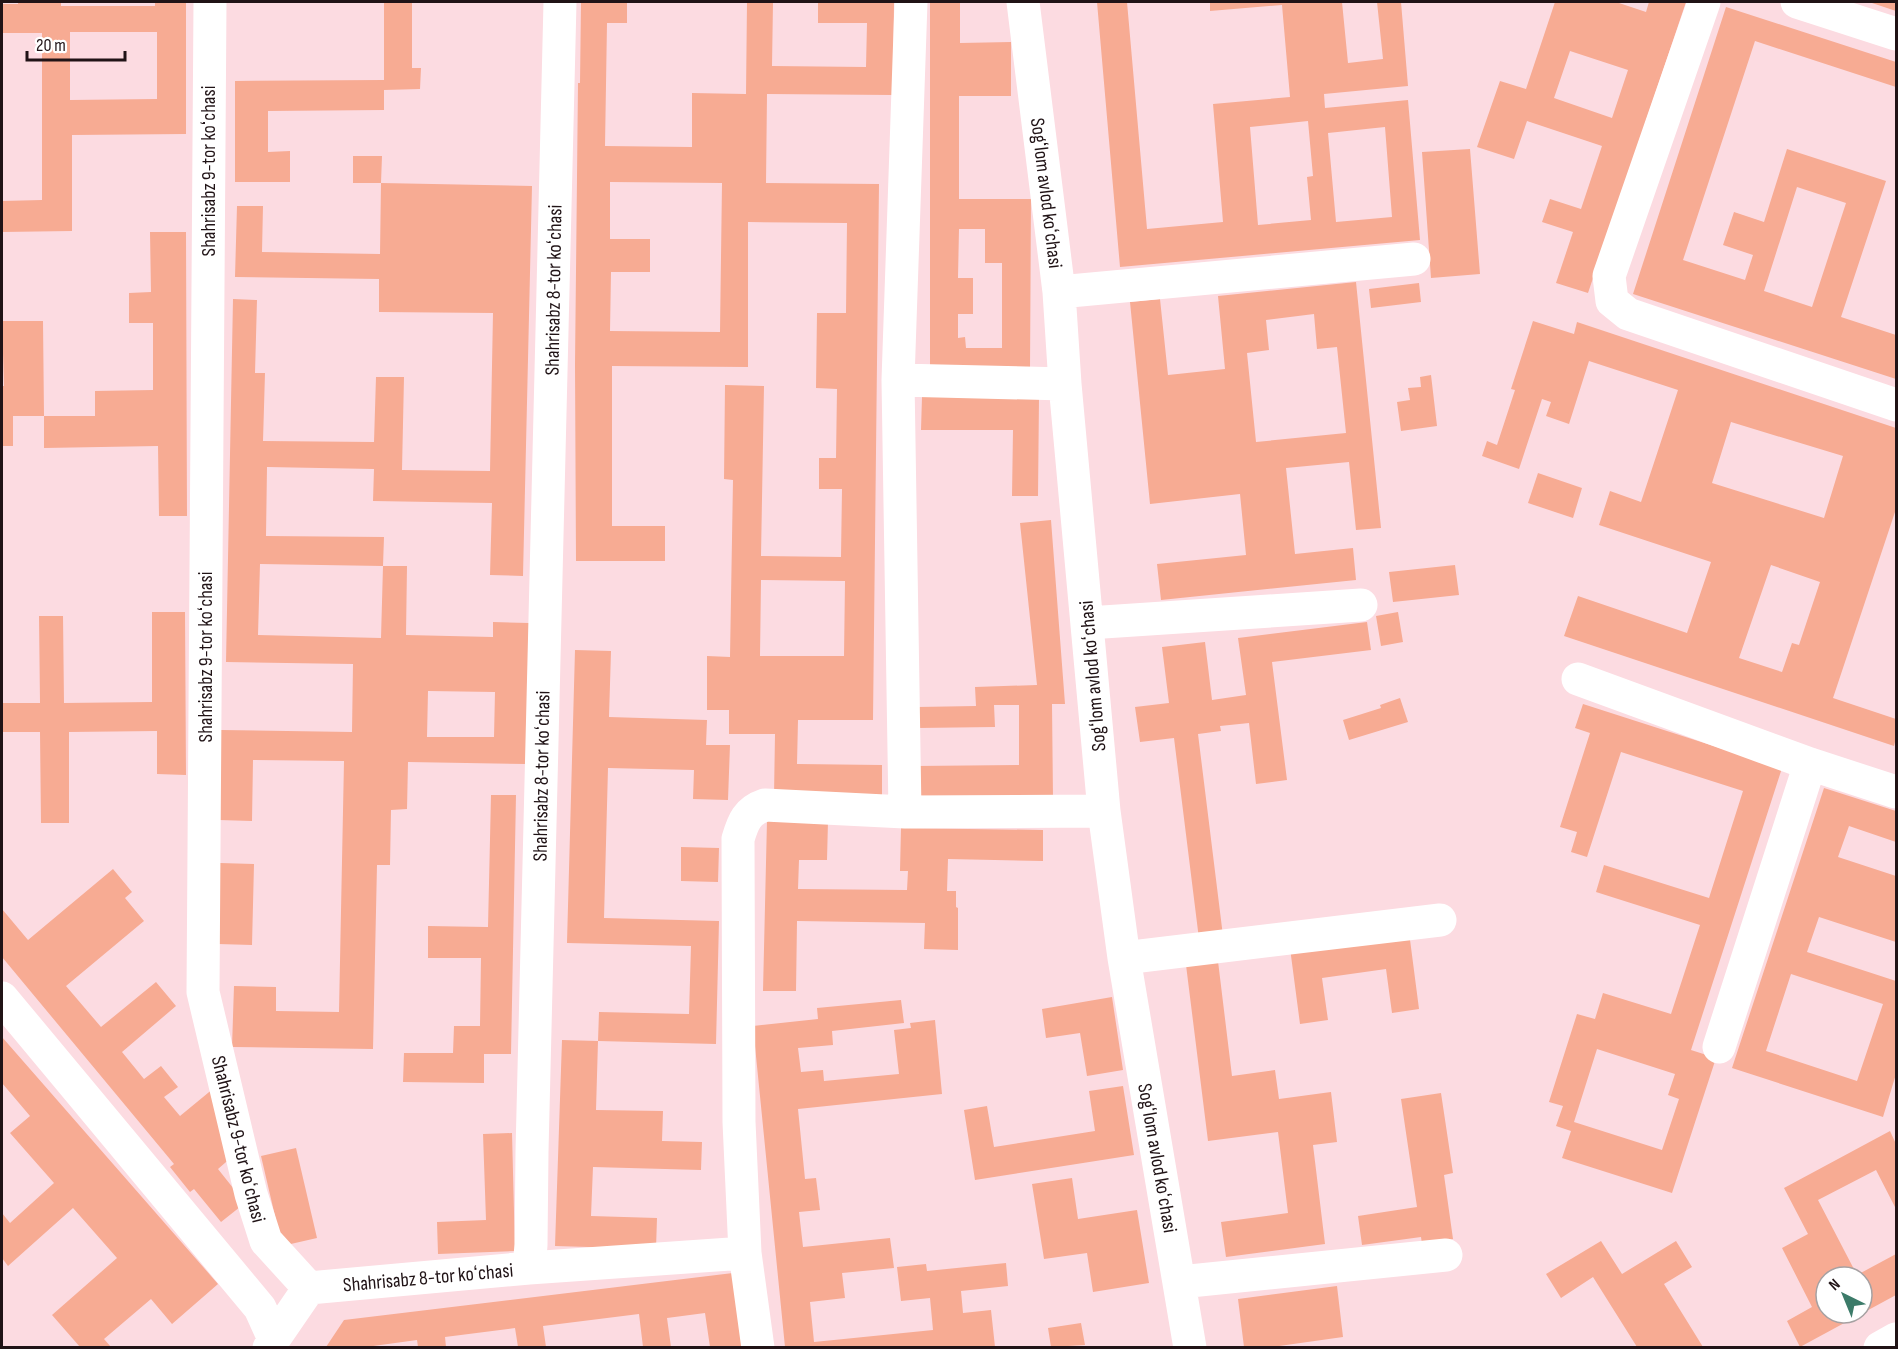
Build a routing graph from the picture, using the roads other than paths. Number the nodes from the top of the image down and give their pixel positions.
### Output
1 (210, 2) edge
2 (560, 2) edge
3 (911, 2) edge
4 (1023, 2) edge
5 (1704, 2) edge
6 (1797, 2) edge
7 (1896, 34) edge
8 (1414, 259) dead end
9 (1059, 292) junction
10 (898, 380) junction
11 (1065, 384) junction
12 (1896, 405) edge
13 (1361, 605) dead end
14 (1088, 623) junction
15 (1578, 679) dead end
16 (1810, 764) junction
17 (1896, 792) edge
18 (1104, 811) junction
19 (905, 813) junction
20 (1440, 920) dead end
21 (1124, 958) junction
22 (2, 998) edge
23 (1719, 1047) dead end
24 (745, 1254) junction
25 (1446, 1255) dead end
26 (529, 1268) junction
27 (1180, 1282) junction
28 (309, 1288) junction
29 (1896, 1339) edge
30 (271, 1343) edge
31 (758, 1347) edge
32 (1190, 1347) edge
33 (1880, 1347) edge

1 - 28 street, Shahrisabz 9-tor koʻchasi
2 - 26 street, Shahrisabz 8-tor koʻchasi
3 - 10 street
4 - 9 street, Sogʻlom avlod koʻchasi
5 - 12 street
6 - 7 street
8 - 9 street
9 - 11 street, Sogʻlom avlod koʻchasi
10 - 11 street
10 - 19 street
11 - 14 street, Sogʻlom avlod koʻchasi
13 - 14 street
14 - 18 street, Sogʻlom avlod koʻchasi
15 - 16 street
16 - 17 street
16 - 23 street
18 - 19 street
18 - 21 street, Sogʻlom avlod koʻchasi
19 - 24 street
20 - 21 street
21 - 27 street, Sogʻlom avlod koʻchasi
22 - 30 street
24 - 26 street
24 - 31 street
25 - 27 street
26 - 28 street, Shahrisabz 8-tor koʻchasi
27 - 32 street, Sogʻlom avlod koʻchasi
28 - 30 street
29 - 33 street

